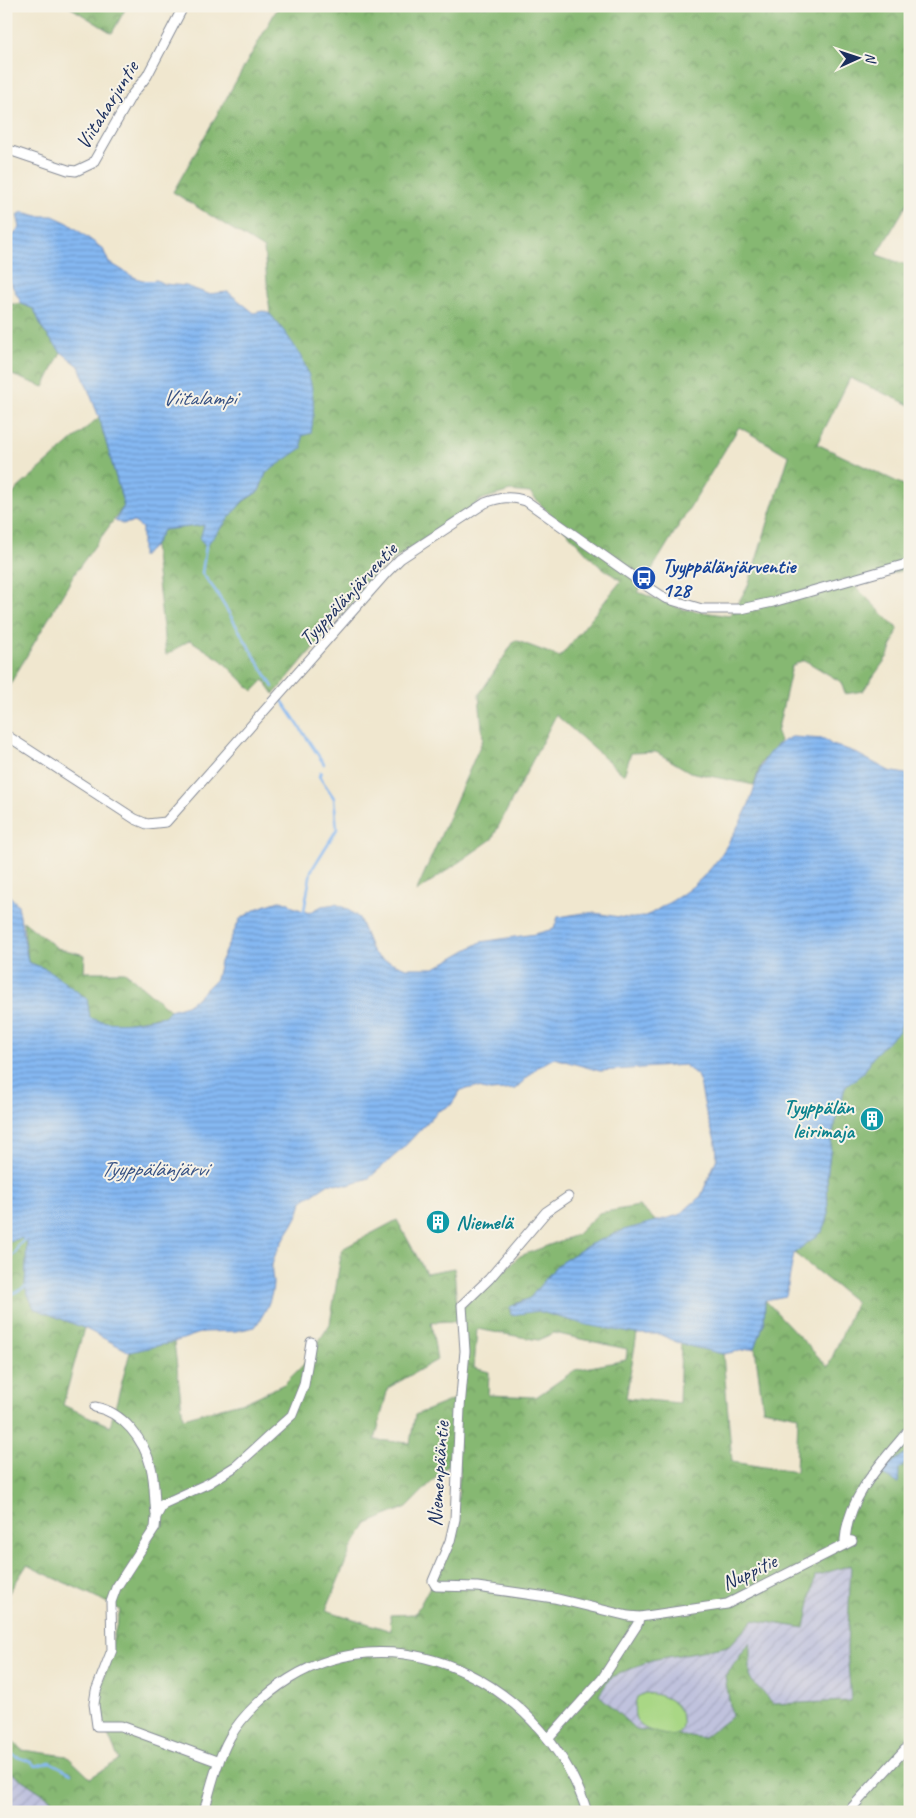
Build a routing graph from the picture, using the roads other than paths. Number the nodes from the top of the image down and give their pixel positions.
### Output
1 (181, 11) dead end
2 (6, 149) edge
3 (910, 563) edge
4 (6, 735) edge
5 (568, 1197) dead end
6 (311, 1342) dead end
7 (95, 1407) dead end
8 (910, 1429) edge
9 (156, 1517) junction
10 (640, 1617) junction
11 (549, 1738) junction
12 (910, 1744) edge
13 (219, 1762) junction
14 (204, 1812) edge
15 (587, 1812) edge
16 (848, 1812) edge

1 - 2 street, Viitaharjuntie
3 - 4 street, Tyyppälänjärventie
5 - 10 street, Niemenpääntie
6 - 9 street
7 - 9 street
8 - 10 street, Nuppitie
9 - 13 street
10 - 11 street
11 - 13 street
11 - 15 street
12 - 16 street
13 - 14 street

